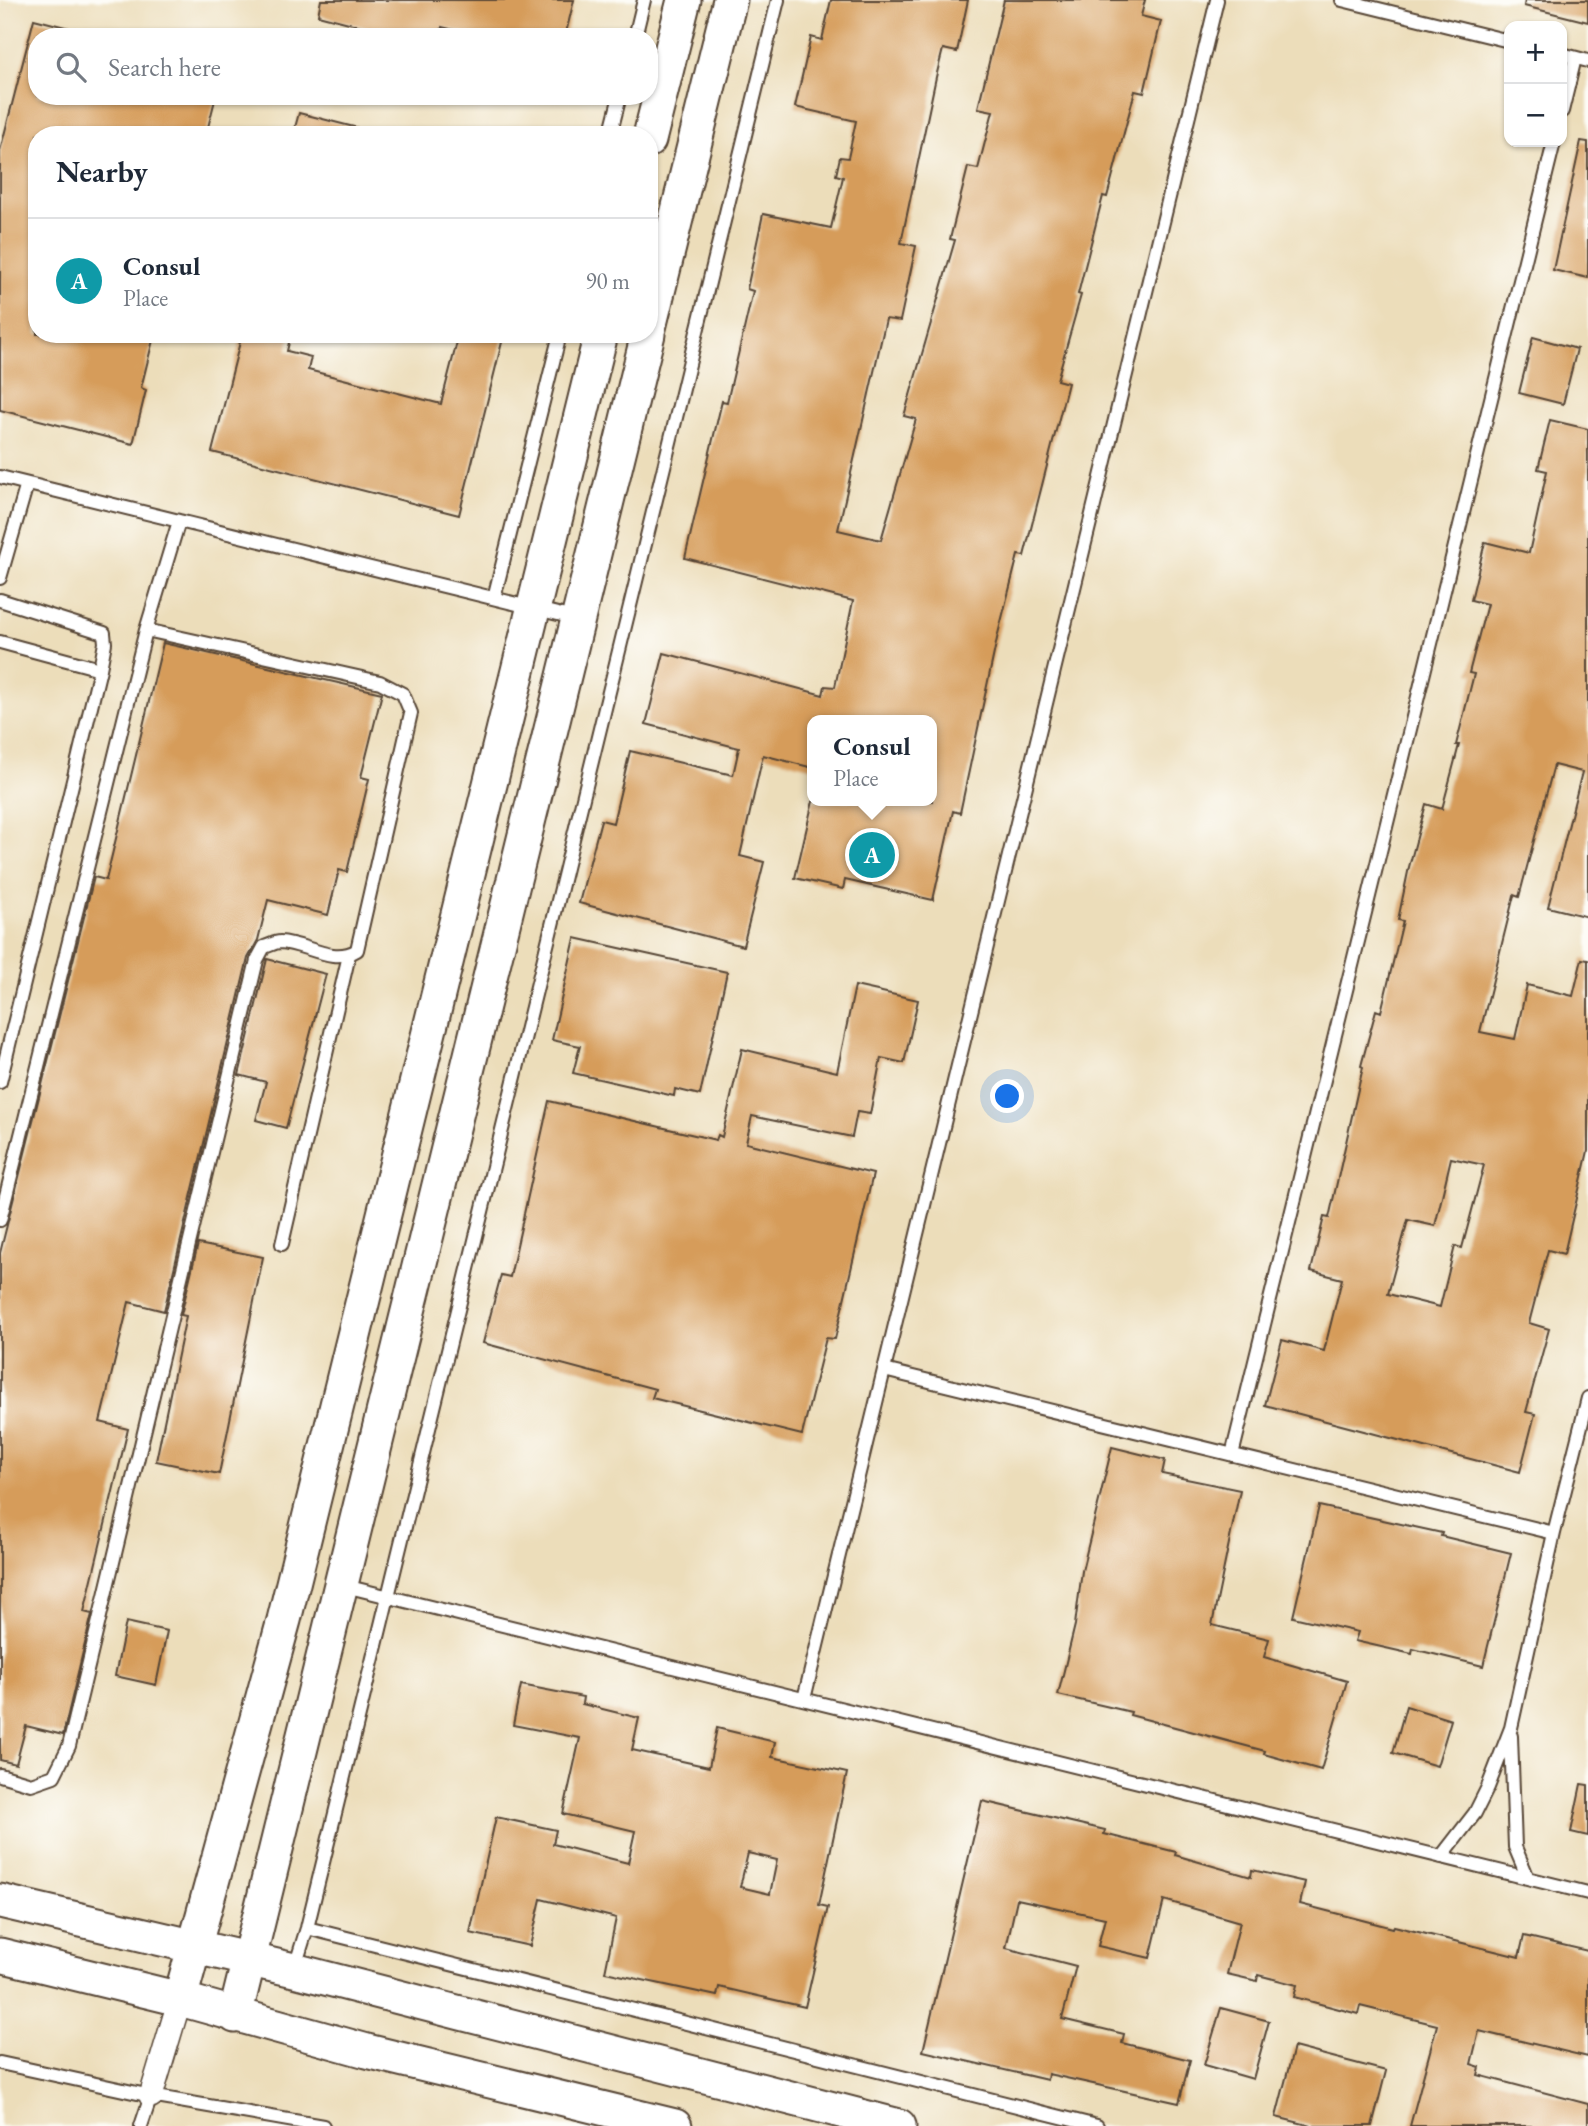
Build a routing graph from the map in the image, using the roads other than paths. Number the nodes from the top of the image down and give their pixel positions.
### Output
1 (644, 0) edge
2 (684, 0) edge
3 (730, 0) edge
4 (778, 0) edge
5 (1217, 0) edge
6 (1342, 0) edge
7 (637, 28) edge
8 (1504, 40) edge
9 (1568, 56) edge
10 (1588, 61) edge
11 (1565, 84) edge
12 (658, 104) edge
13 (618, 105) edge
14 (658, 105) edge
15 (612, 126) edge
16 (652, 126) edge
17 (1553, 147) edge
18 (658, 292) edge
19 (558, 343) edge
20 (599, 343) edge
21 (646, 343) edge
22 (0, 477) edge
23 (27, 484) junction
24 (179, 521) junction
25 (0, 578) edge
26 (494, 598) junction
27 (0, 600) edge
28 (533, 608) junction
29 (578, 619) junction
30 (146, 630) junction
31 (0, 642) edge
32 (100, 669) junction
33 (349, 955) junction
34 (0, 1082) edge
35 (0, 1220) edge
36 (282, 1244) dead end
37 (884, 1370) junction
38 (1588, 1398) edge
39 (1232, 1455) junction
40 (1554, 1533) junction
41 (341, 1585) junction
42 (388, 1596) junction
43 (284, 1620) junction
44 (330, 1631) junction
45 (804, 1699) junction
46 (1511, 1728) junction
47 (0, 1775) edge
48 (1441, 1857) junction
49 (1528, 1878) junction
50 (1588, 1893) edge
51 (0, 1901) edge
52 (307, 1928) junction
53 (194, 1947) junction
54 (0, 1955) edge
55 (249, 1961) junction
56 (294, 1970) junction
57 (180, 1999) junction
58 (235, 2016) junction
59 (0, 2063) edge
60 (151, 2096) junction
61 (141, 2126) edge
62 (323, 2126) edge
63 (675, 2126) edge
64 (899, 2126) edge
65 (1097, 2126) edge

1 - 7 lane
2 - 12 street
3 - 18 street
4 - 42 lane
5 - 37 lane
6 - 8 lane
9 - 10 lane
9 - 11 lane
13 - 15 lane
14 - 16 street
17 - 39 lane
19 - 26 lane
20 - 28 street
21 - 29 street
22 - 23 lane
23 - 24 lane
23 - 25 lane
24 - 26 lane
24 - 30 lane
26 - 28 lane
27 - 32 lane
28 - 29 lane
28 - 43 street
29 - 41 street
30 - 33 lane
30 - 35 lane
31 - 32 lane
32 - 34 lane
33 - 36 lane
33 - 47 lane
37 - 39 lane
37 - 45 lane
38 - 40 lane
39 - 40 lane
40 - 46 lane
41 - 42 lane
41 - 44 street
42 - 45 lane
42 - 52 lane
43 - 44 street
43 - 53 street
44 - 55 street
45 - 48 lane
46 - 48 lane
46 - 49 lane
48 - 49 lane
49 - 50 lane
51 - 53 street
52 - 56 lane
52 - 65 lane
53 - 55 street
53 - 57 street
54 - 57 street
55 - 56 street
55 - 58 street
56 - 64 street
57 - 58 street
57 - 60 street
58 - 63 street
59 - 60 lane
60 - 61 lane
60 - 62 lane

